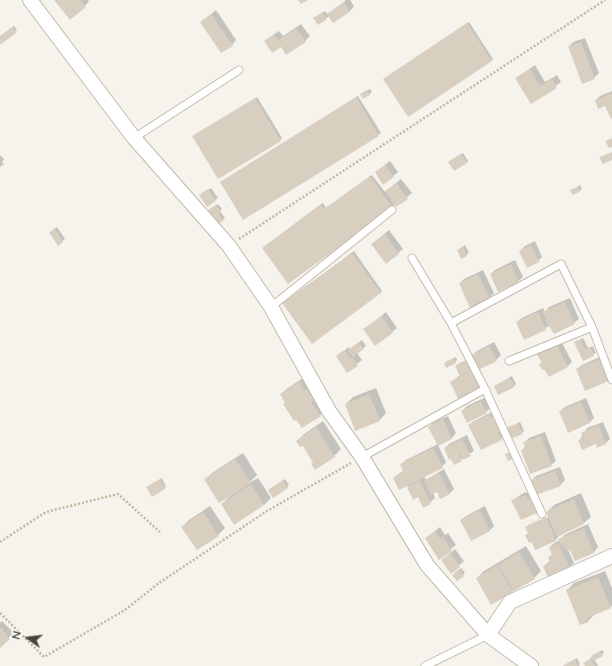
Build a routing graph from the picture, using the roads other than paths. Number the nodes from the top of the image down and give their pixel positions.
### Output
1 (30, 0) edge
2 (239, 70) dead end
3 (134, 138) junction
4 (392, 210) dead end
5 (412, 258) dead end
6 (271, 308) junction
7 (451, 323) junction
8 (592, 327) junction
9 (509, 361) dead end
10 (612, 380) edge
11 (485, 389) junction
12 (362, 457) junction
13 (542, 514) dead end
14 (612, 556) edge
15 (488, 635) junction
16 (425, 666) edge
17 (530, 666) edge

1 - 3 street
2 - 3 lane
3 - 6 street
4 - 6 lane
5 - 7 lane
6 - 12 street
7 - 8 lane
7 - 11 lane
8 - 9 lane
8 - 10 lane
11 - 12 lane
11 - 13 lane
12 - 15 street
14 - 15 street
15 - 16 lane
15 - 17 street

